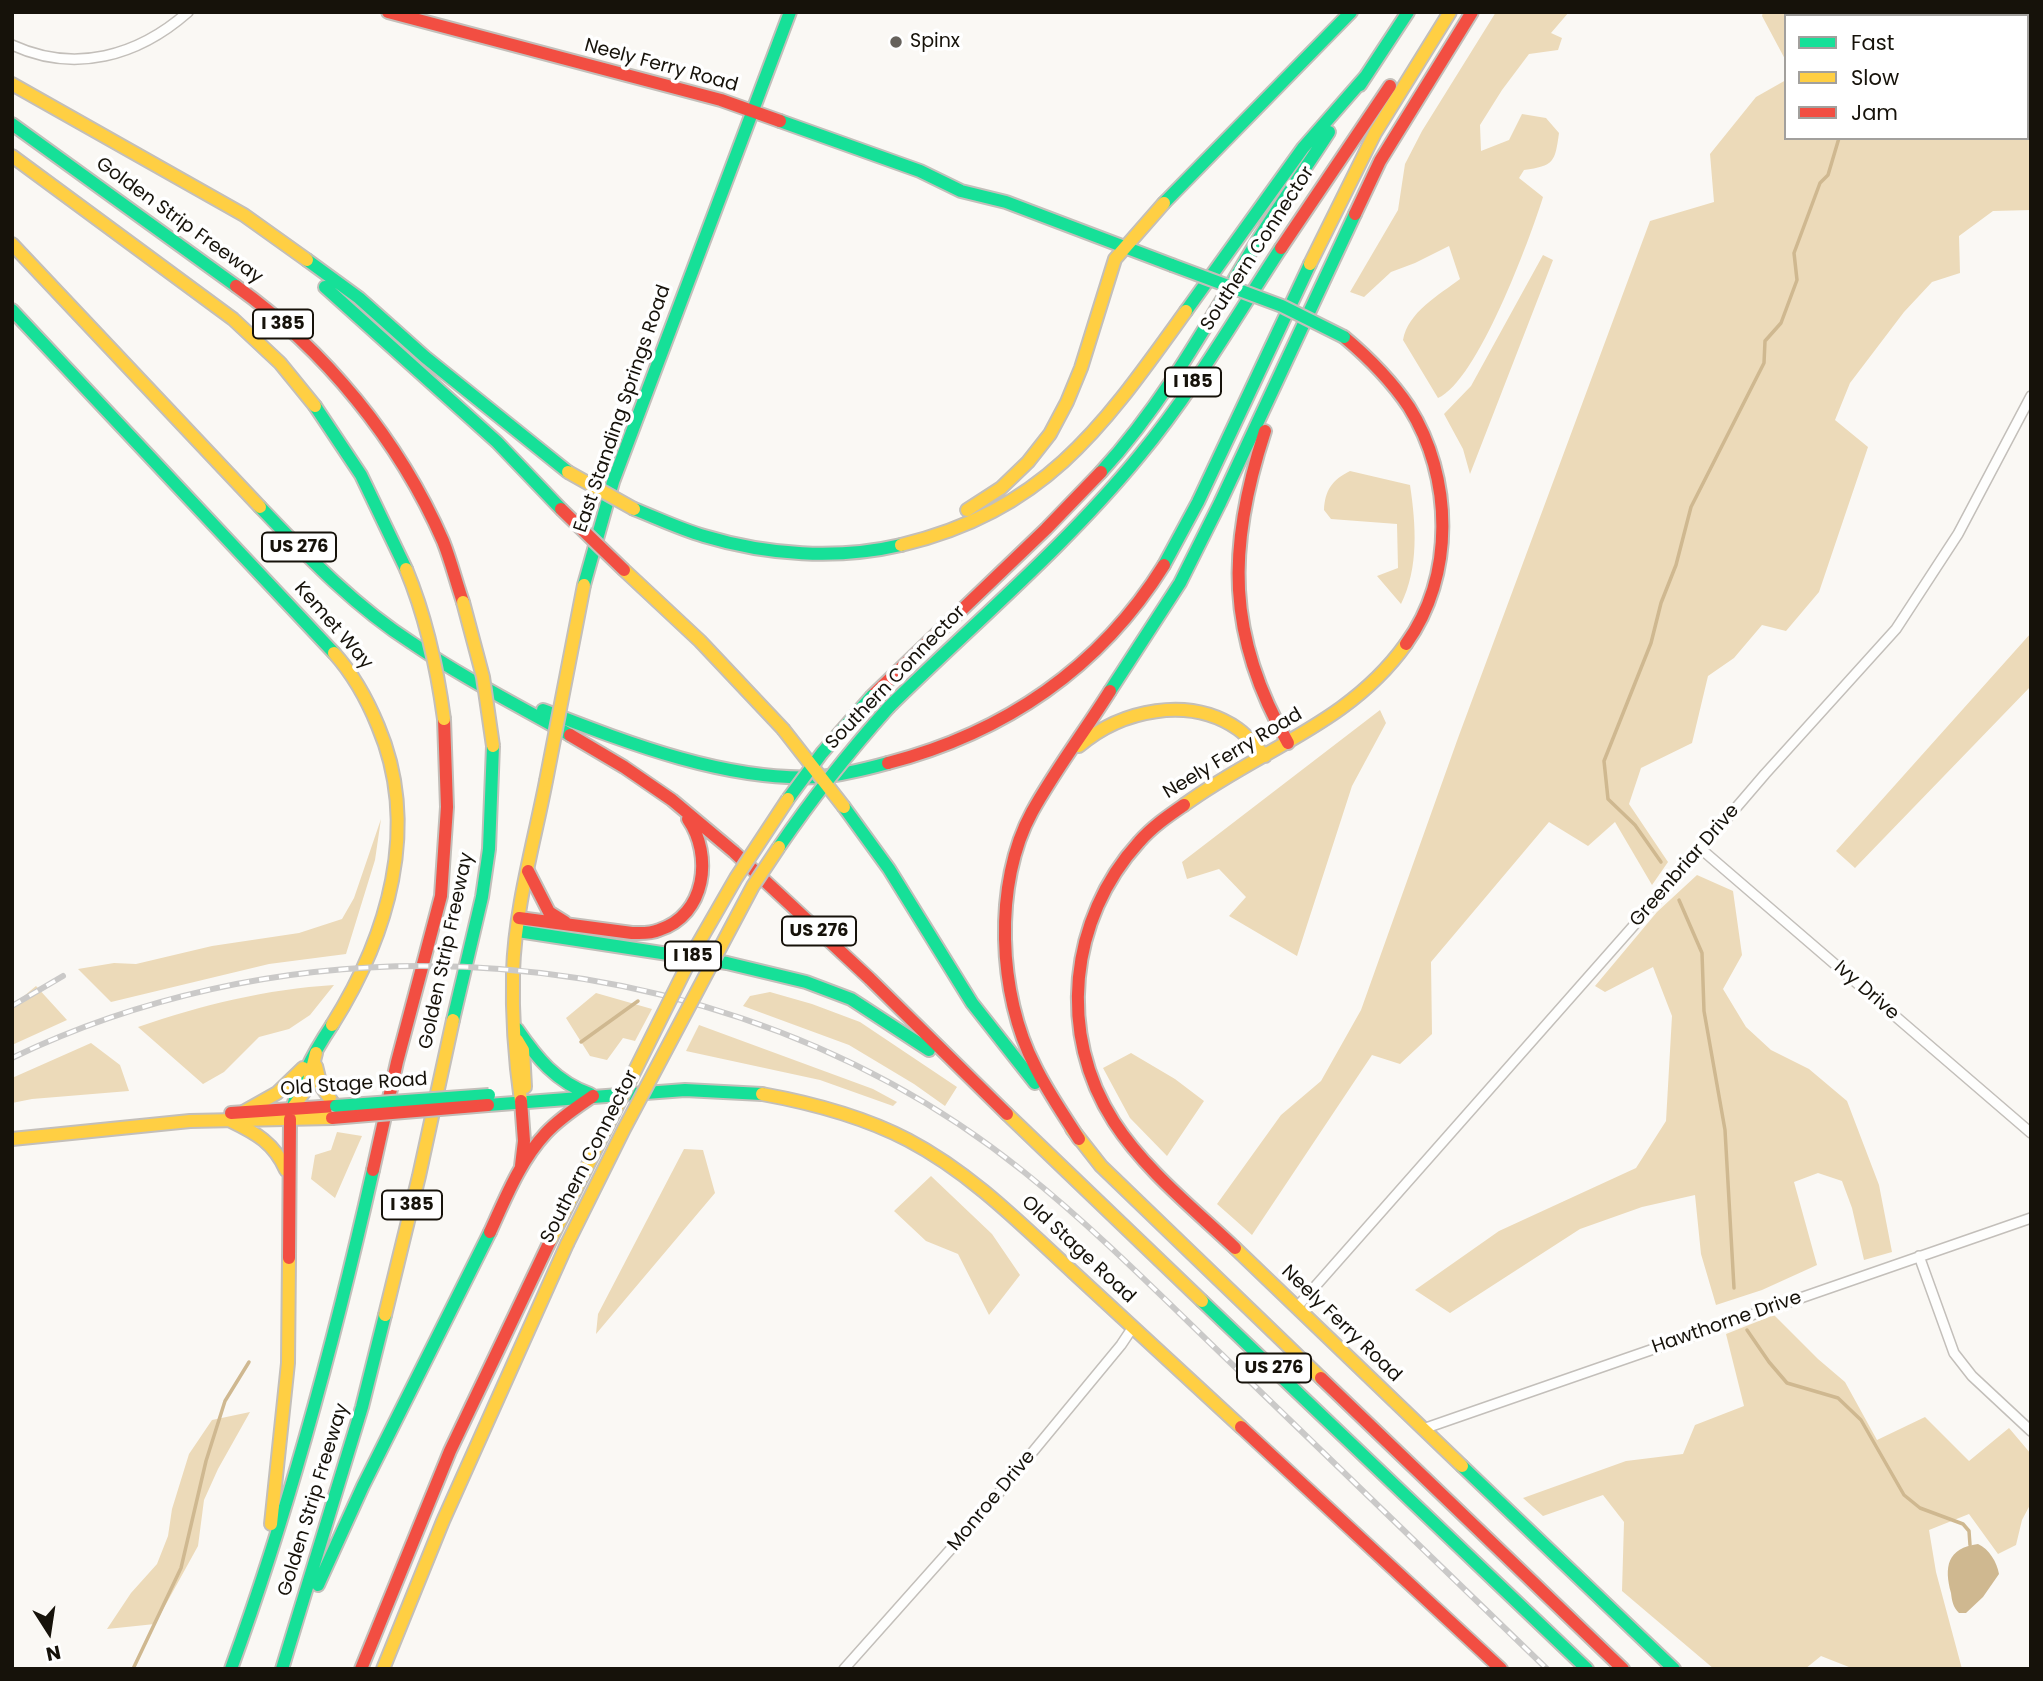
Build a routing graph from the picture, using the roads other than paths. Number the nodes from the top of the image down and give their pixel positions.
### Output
1 (188, 12) edge
2 (388, 12) edge
3 (790, 12) edge
4 (1352, 12) edge
5 (1408, 12) edge
6 (1441, 12) edge
7 (1450, 12) edge
8 (1472, 12) edge
9 (12, 45) edge
10 (1366, 76) junction
11 (12, 84) edge
12 (752, 111) junction
13 (12, 124) edge
14 (1399, 131) junction
15 (12, 156) edge
16 (244, 215) junction
17 (12, 244) edge
18 (1126, 249) junction
19 (12, 310) edge
20 (2031, 396) edge
21 (745, 544) junction
22 (494, 691) junction
23 (1288, 743) junction
24 (1265, 756) junction
25 (1058, 770) junction
26 (672, 800) junction
27 (1701, 849) junction
28 (528, 871) junction
29 (519, 918) junction
30 (568, 924) junction
31 (518, 931) junction
32 (515, 1026) junction
33 (311, 1062) junction
34 (959, 1068) junction
35 (593, 1096) junction
36 (521, 1101) junction
37 (334, 1110) junction
38 (242, 1112) junction
39 (291, 1114) junction
40 (190, 1121) junction
41 (231, 1121) junction
42 (2031, 1133) edge
43 (12, 1139) edge
44 (1079, 1139) junction
45 (521, 1166) junction
46 (290, 1181) junction
47 (2031, 1218) edge
48 (1919, 1256) junction
49 (1297, 1307) junction
50 (1133, 1327) junction
51 (1423, 1429) junction
52 (2031, 1431) edge
53 (266, 1572) junction
54 (287, 1655) junction
55 (231, 1669) edge
56 (282, 1669) edge
57 (361, 1669) edge
58 (383, 1669) edge
59 (844, 1669) edge
60 (1501, 1669) edge
61 (1587, 1669) edge
62 (1623, 1669) edge
63 (1674, 1669) edge

1 - 9 street
2 - 12 main road, Neely Ferry Road
3 - 12 main road, East Standing Springs Road
4 - 18 main road
5 - 10 main road, Southern Connector / I 185
6 - 58 main road, Southern Connector / I 185, bridge
7 - 22 main road
8 - 14 main road
10 - 21 main road
10 - 57 main road, Southern Connector / I 185, bridge
11 - 16 main road, US 276
12 - 18 main road, Neely Ferry Road
12 - 28 main road, East Standing Springs Road, bridge
13 - 54 main road, Golden Strip Freeway / I 385, bridge
14 - 23 main road
14 - 25 main road
15 - 53 main road, Golden Strip Freeway / I 385, bridge
16 - 21 main road, bridge
16 - 44 main road, US 276, bridge
17 - 22 main road, US 276
18 - 21 main road
18 - 23 main road, Neely Ferry Road, bridge
19 - 33 main road, Kemet Way
20 - 27 street, Greenbriar Drive
22 - 26 main road, US 276
23 - 24 main road, Neely Ferry Road
24 - 25 main road
24 - 49 main road, Neely Ferry Road
25 - 44 main road
26 - 30 main road
26 - 34 main road, US 276
27 - 42 street, Ivy Drive
27 - 49 street, Greenbriar Drive
28 - 29 main road, East Standing Springs Road
28 - 30 main road
29 - 30 main road
29 - 31 main road, East Standing Springs Road
31 - 32 main road, East Standing Springs Road
31 - 34 main road
32 - 35 main road
32 - 36 main road, East Standing Springs Road
33 - 37 main road
33 - 38 main road
33 - 39 main road, Kemet Way
34 - 61 main road, US 276
35 - 36 main road, Old Stage Road
35 - 45 main road
35 - 50 main road, Old Stage Road
36 - 37 main road, Old Stage Road, bridge
36 - 45 main road, East Standing Springs Road
37 - 39 main road, Old Stage Road
38 - 39 main road, Old Stage Road
38 - 40 main road, Old Stage Road
39 - 41 main road, Old Stage Road
39 - 46 main road
40 - 41 main road, Old Stage Road
40 - 43 main road, Old Stage Road
41 - 46 main road
44 - 62 main road, US 276
45 - 54 main road
46 - 53 main road
47 - 48 street, Hawthorne Drive
48 - 51 street, Hawthorne Drive
48 - 52 street
49 - 51 main road, Neely Ferry Road
50 - 59 street, Monroe Drive
50 - 60 main road, Old Stage Road
51 - 63 main road, Neely Ferry Road
53 - 55 main road, Golden Strip Freeway / I 385
54 - 56 main road, Golden Strip Freeway / I 385

